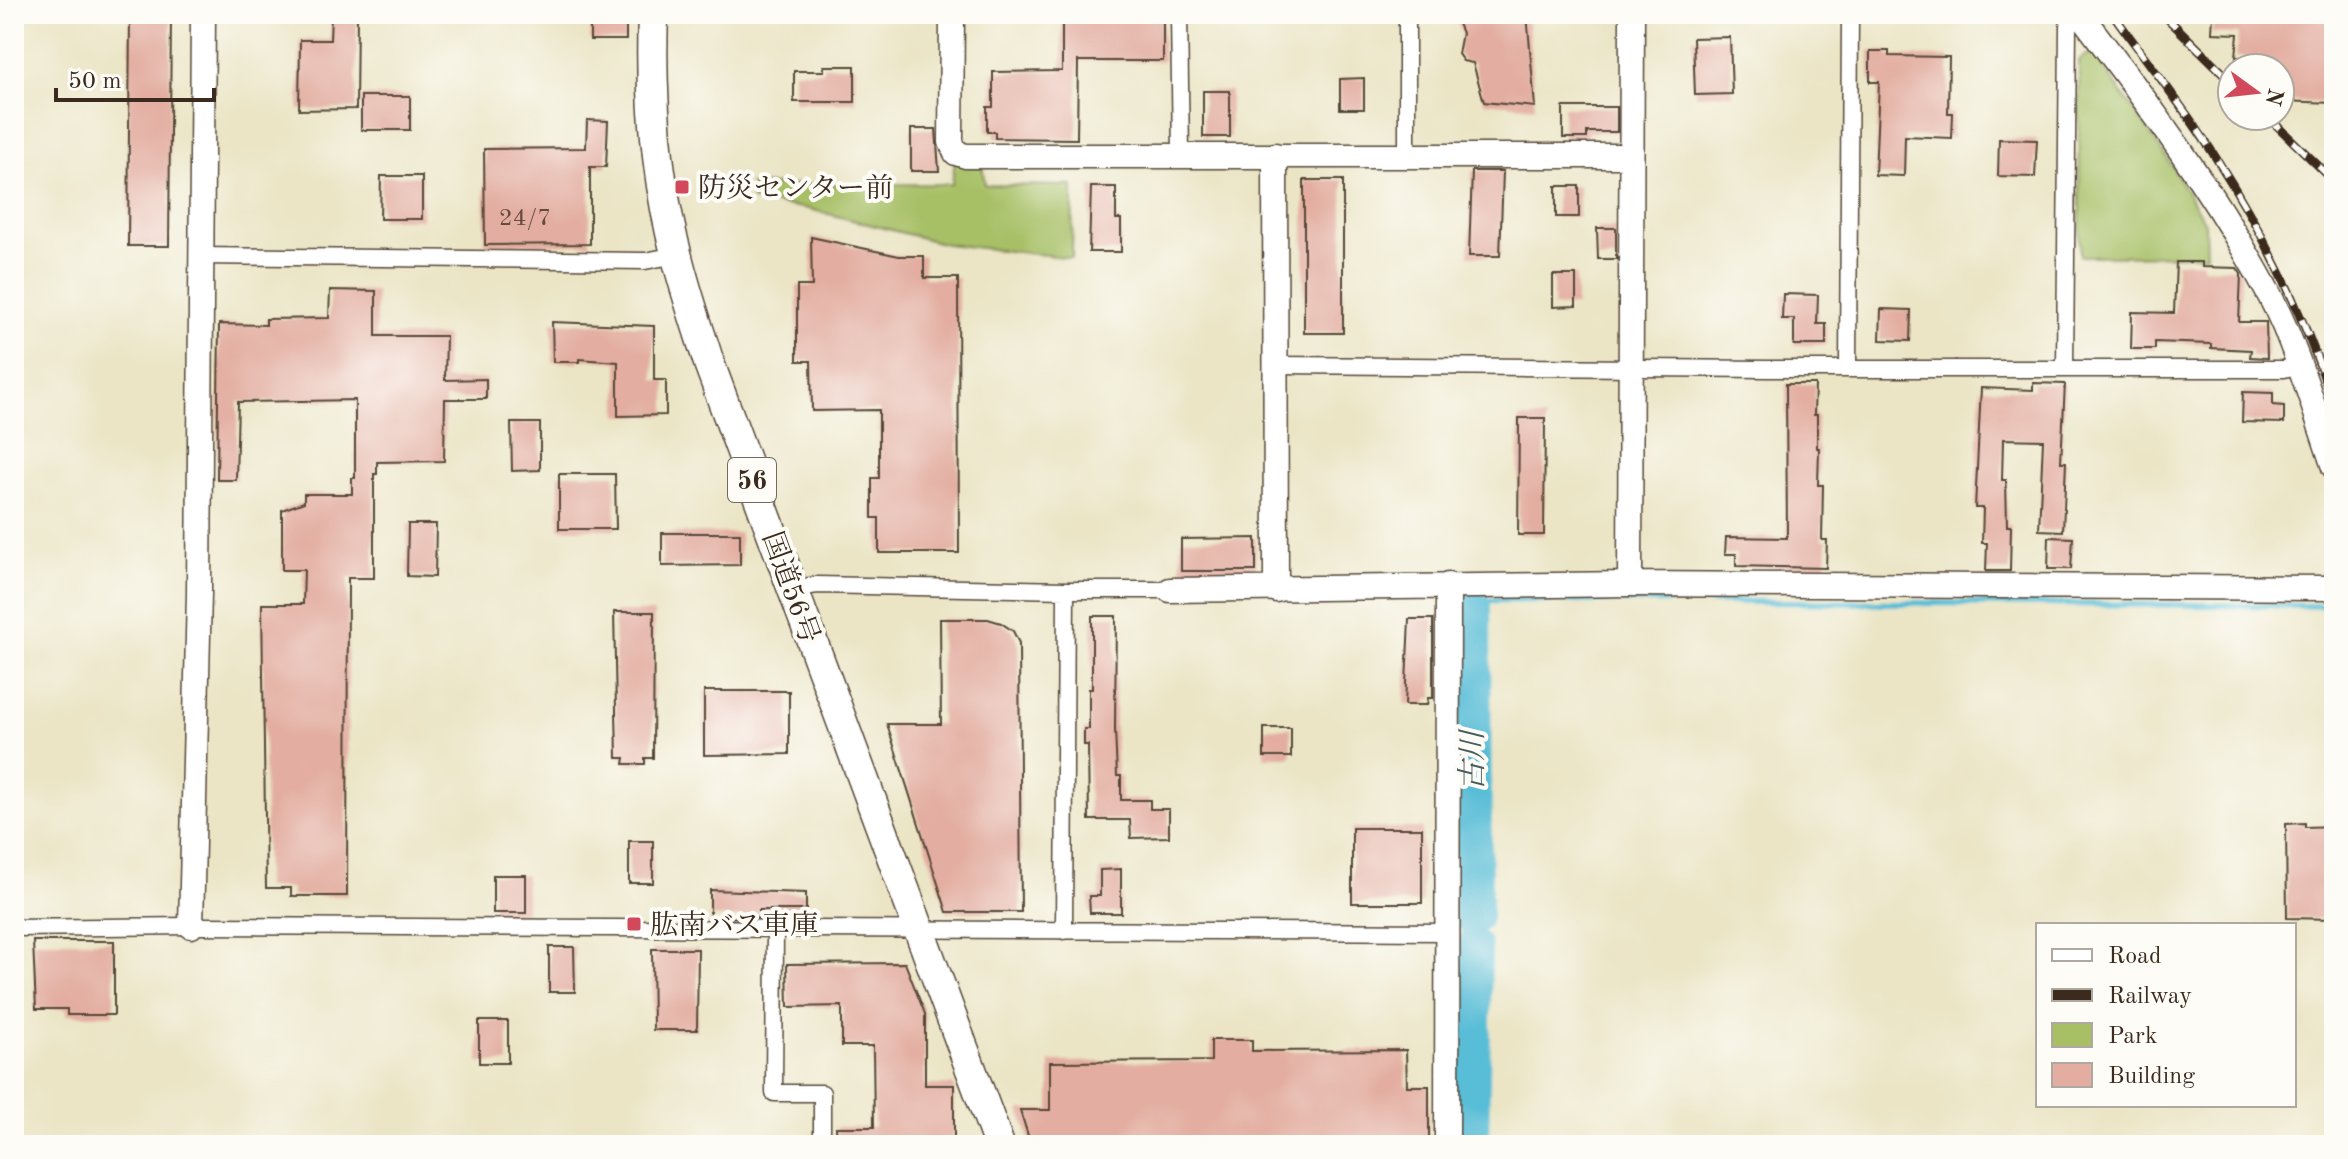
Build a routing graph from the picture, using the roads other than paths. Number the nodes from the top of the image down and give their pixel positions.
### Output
1 (203, 14) edge
2 (653, 14) edge
3 (952, 14) edge
4 (1179, 14) edge
5 (1407, 14) edge
6 (1632, 14) edge
7 (1850, 14) edge
8 (2072, 14) edge
9 (2080, 14) edge
10 (1181, 155) junction
11 (1275, 155) junction
12 (1407, 156) junction
13 (1631, 156) junction
14 (676, 255) junction
15 (200, 256) junction
16 (1276, 365) junction
17 (2300, 365) junction
18 (1630, 367) junction
19 (1848, 368) junction
20 (2065, 369) junction
21 (2334, 467) edge
22 (1630, 584) junction
23 (1448, 585) junction
24 (2334, 588) edge
25 (792, 589) junction
26 (1066, 590) junction
27 (1170, 590) joint
28 (1276, 590) junction
29 (191, 926) junction
30 (14, 928) edge
31 (775, 929) junction
32 (919, 931) junction
33 (1064, 931) junction
34 (1447, 932) junction
35 (822, 1145) edge
36 (999, 1145) edge
37 (1447, 1145) edge

1 - 15 street
2 - 14 highway, 国道56号 / 56
3 - 10 street
4 - 10 street
5 - 12 street
6 - 13 street
7 - 19 street
8 - 20 street
9 - 17 street
10 - 11 street
11 - 12 street
11 - 16 street
12 - 13 street
13 - 18 street
14 - 15 street
14 - 25 highway, 国道56号 / 56
15 - 29 street
16 - 18 street
16 - 28 street
17 - 20 street
17 - 21 street
18 - 19 street
18 - 22 street
19 - 20 street
22 - 23 street
22 - 24 street
23 - 28 street
23 - 34 street
25 - 26 street
25 - 32 highway, 国道56号 / 56
26 - 27 street
26 - 33 street
27 - 28 street
29 - 30 street
29 - 31 street
31 - 32 street
31 - 35 street
32 - 33 street
32 - 36 highway, 国道56号 / 56
33 - 34 street
34 - 37 street

